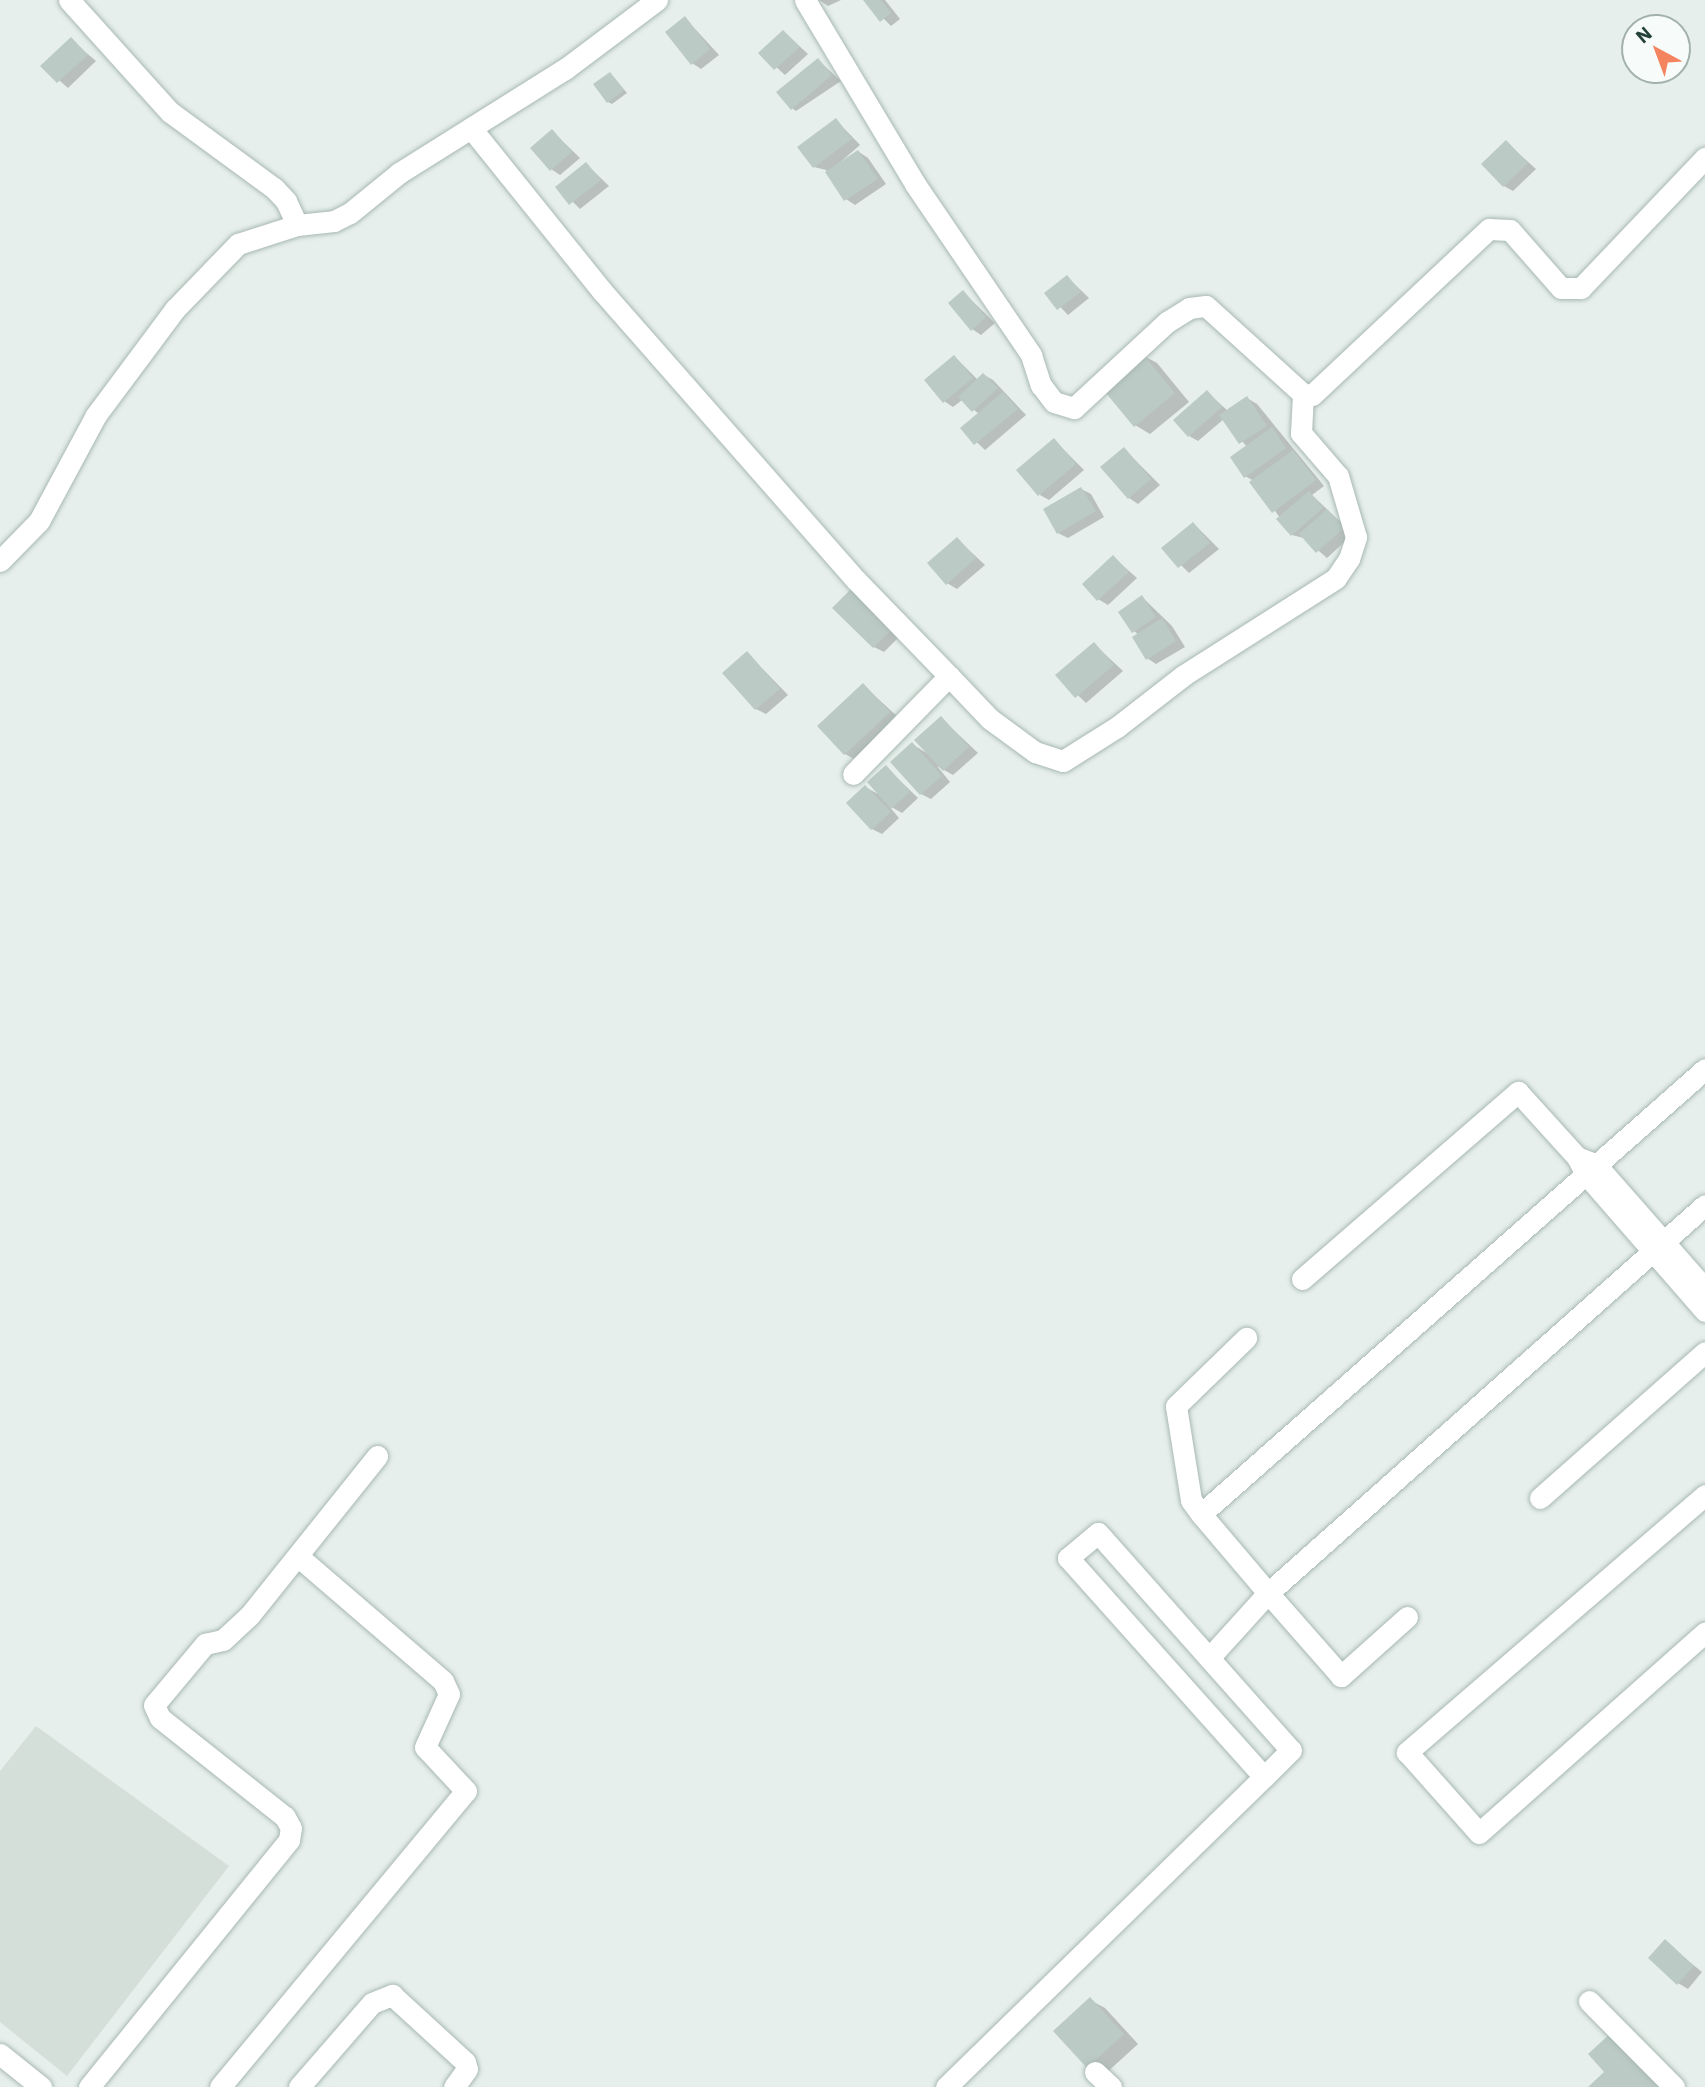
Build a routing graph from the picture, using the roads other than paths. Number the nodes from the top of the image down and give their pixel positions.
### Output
1 (69, 0) edge
2 (657, 0) edge
3 (805, 0) edge
4 (471, 128) junction
5 (1705, 158) edge
6 (297, 225) junction
7 (1303, 394) junction
8 (0, 561) edge
9 (949, 676) junction
10 (853, 774) dead end
11 (1705, 1069) edge
12 (1586, 1164) junction
13 (1705, 1205) edge
14 (1658, 1247) junction
15 (1302, 1279) dead end
16 (1705, 1290) edge
17 (1705, 1311) edge
18 (1246, 1338) dead end
19 (1705, 1352) edge
20 (377, 1456) dead end
21 (1705, 1495) edge
22 (1540, 1498) dead end
23 (1201, 1514) junction
24 (300, 1558) junction
25 (1268, 1593) junction
26 (1407, 1617) dead end
27 (1705, 1632) edge
28 (1209, 1658) junction
29 (1264, 1777) junction
30 (1589, 2001) dead end
31 (0, 2054) edge
32 (1095, 2072) dead end
33 (41, 2087) edge
34 (89, 2087) edge
35 (220, 2087) edge
36 (299, 2087) edge
37 (454, 2087) edge
38 (946, 2087) edge
39 (1111, 2087) edge
40 (1674, 2087) edge

1 - 6 street
2 - 4 street
3 - 7 street
4 - 6 street
4 - 9 street
5 - 7 street
6 - 8 street
7 - 9 street
9 - 10 street
11 - 12 street
12 - 14 street
12 - 15 street
12 - 23 street
13 - 14 street
14 - 16 street
14 - 17 street
14 - 25 street
18 - 23 street
19 - 22 street
20 - 24 street
21 - 27 street
23 - 25 street
24 - 34 street
24 - 35 street
25 - 26 street
25 - 28 street
28 - 29 street
28 - 29 street
29 - 38 street
30 - 40 street
31 - 33 street
32 - 39 street
36 - 37 street

